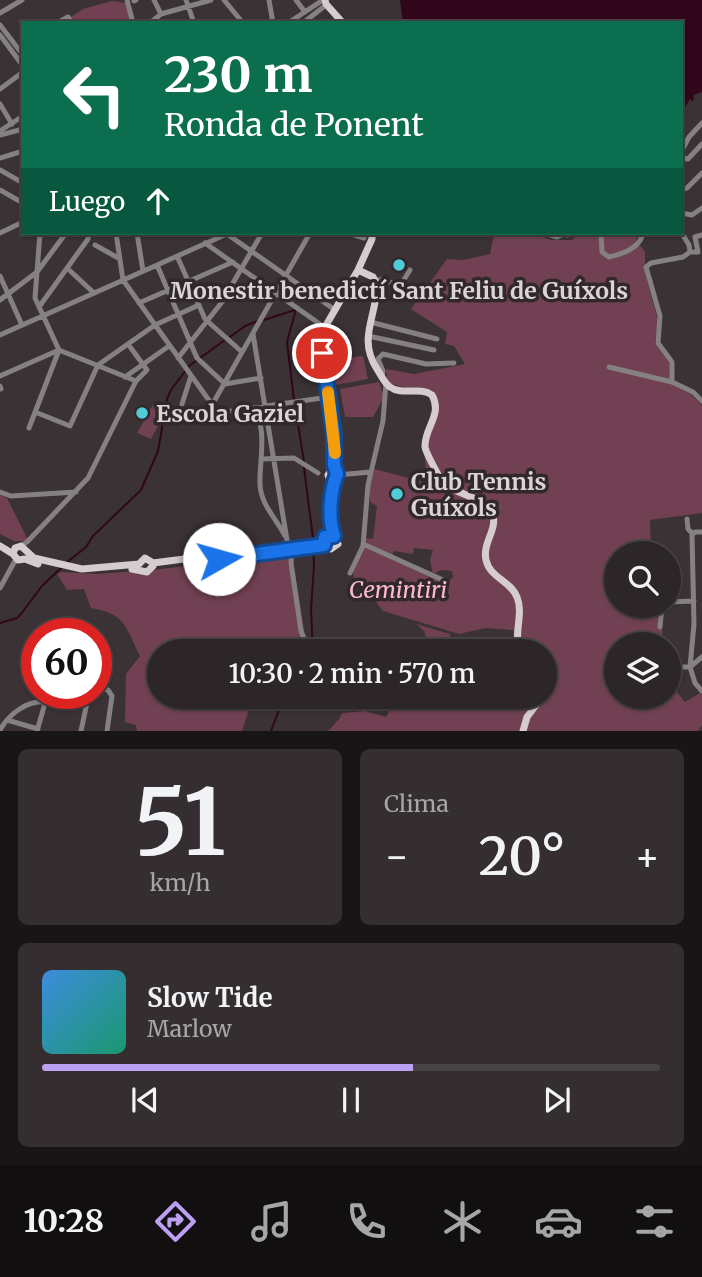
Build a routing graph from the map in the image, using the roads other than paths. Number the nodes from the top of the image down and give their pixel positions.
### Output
1 (21, 0) edge
2 (127, 0) edge
3 (154, 0) edge
4 (186, 0) edge
5 (211, 0) edge
6 (224, 0) edge
7 (269, 0) edge
8 (296, 0) edge
9 (312, 0) edge
10 (328, 2) edge
11 (189, 8) junction
12 (311, 8) junction
13 (0, 12) edge
14 (162, 13) junction
15 (309, 18) edge
16 (132, 21) edge
17 (154, 21) edge
18 (193, 21) edge
19 (241, 21) edge
20 (273, 21) edge
21 (342, 21) edge
22 (0, 25) edge
23 (0, 35) edge
24 (21, 43) edge
25 (16, 46) junction
26 (21, 52) edge
27 (21, 63) edge
28 (21, 73) edge
29 (0, 89) edge
30 (0, 104) edge
31 (21, 117) edge
32 (702, 123) edge
33 (12, 124) junction
34 (21, 129) edge
35 (0, 133) edge
36 (702, 144) edge
37 (683, 148) edge
38 (21, 152) edge
39 (0, 158) edge
40 (683, 158) edge
41 (0, 170) edge
42 (702, 173) edge
43 (21, 182) edge
44 (683, 189) edge
45 (0, 190) edge
46 (21, 202) edge
47 (702, 208) edge
48 (683, 214) edge
49 (21, 223) edge
50 (0, 233) edge
51 (40, 235) edge
52 (65, 235) edge
53 (88, 235) edge
54 (116, 235) edge
55 (137, 235) edge
56 (223, 235) edge
57 (231, 235) edge
58 (261, 235) edge
59 (309, 235) edge
60 (601, 235) edge
61 (642, 235) edge
62 (683, 235) edge
63 (702, 235) edge
64 (368, 238) edge
65 (205, 243) junction
66 (95, 245) dead end
67 (251, 251) junction
68 (690, 252) junction
69 (177, 256) junction
70 (120, 258) junction
71 (233, 262) junction
72 (157, 265) junction
73 (67, 268) junction
74 (242, 268) junction
75 (358, 270) junction
76 (410, 270) dead end
77 (143, 271) junction
78 (37, 272) junction
79 (286, 275) junction
80 (0, 276) edge
81 (123, 280) junction
82 (189, 281) junction
83 (376, 281) junction
84 (168, 290) junction
85 (276, 292) junction
86 (94, 293) junction
87 (8, 294) junction
88 (0, 300) edge
89 (139, 303) junction
90 (199, 305) junction
91 (39, 307) junction
92 (335, 310) junction
93 (179, 314) junction
94 (44, 316) junction
95 (207, 321) junction
96 (370, 322) junction
97 (22, 325) junction
98 (155, 325) junction
99 (324, 327) junction
100 (253, 334) junction
101 (0, 335) edge
102 (368, 336) junction
103 (437, 339) dead end
104 (191, 343) junction
105 (128, 344) junction
106 (169, 346) junction
107 (60, 350) junction
108 (434, 350) dead end
109 (242, 352) junction
110 (178, 358) junction
111 (454, 363) dead end
112 (98, 365) junction
113 (143, 365) junction
114 (608, 367) dead end
115 (188, 371) junction
116 (0, 376) edge
117 (125, 377) junction
118 (261, 378) junction
119 (384, 381) junction
120 (136, 382) junction
121 (672, 382) junction
122 (225, 384) junction
123 (329, 397) junction
124 (702, 401) edge
125 (182, 404) dead end
126 (212, 405) junction
127 (267, 406) junction
128 (251, 409) junction
129 (35, 412) junction
130 (29, 428) dead end
131 (261, 459) junction
132 (275, 459) junction
133 (371, 472) junction
134 (317, 473) dead end
135 (333, 475) junction
136 (0, 492) edge
137 (76, 492) junction
138 (687, 519) dead end
139 (702, 532) edge
140 (691, 533) junction
141 (683, 536) dead end
142 (0, 544) edge
143 (363, 544) junction
144 (289, 549) junction
145 (21, 551) junction
146 (350, 573) dead end
147 (443, 580) dead end
148 (0, 588) edge
149 (694, 601) junction
150 (681, 602) edge
151 (661, 618) edge
152 (660, 626) dead end
153 (304, 639) edge
154 (517, 639) edge
155 (702, 657) edge
156 (681, 667) edge
157 (690, 667) junction
158 (702, 691) edge
159 (22, 709) edge
160 (44, 709) edge
161 (86, 709) edge
162 (110, 709) edge
163 (533, 709) edge
164 (7, 719) junction
165 (0, 730) edge
166 (37, 730) edge
167 (81, 731) edge
168 (107, 731) edge
169 (523, 731) edge

1 - 13 street
2 - 16 street
3 - 14 street
4 - 11 street
5 - 11 street
6 - 19 street
7 - 20 street
8 - 15 street
9 - 12 street
10 - 12 street
10 - 15 street
10 - 21 main road
11 - 14 street
11 - 18 street
12 - 15 street
14 - 17 street
22 - 25 street
23 - 27 street
24 - 25 street
25 - 26 street
28 - 29 street
30 - 33 street
31 - 33 street
32 - 37 street
33 - 35 street
34 - 35 street
36 - 40 street
38 - 39 street
41 - 43 street
42 - 44 street
45 - 46 street
47 - 48 street
49 - 50 street
51 - 78 street
52 - 78 street
53 - 73 street
54 - 70 street
55 - 77 street
56 - 65 street
57 - 67 street
58 - 67 street
59 - 79 street
60 - 61 street
62 - 68 street
63 - 68 street
64 - 75 main road
65 - 69 street
65 - 71 street
66 - 70 street
67 - 74 street
67 - 79 street
68 - 121 street
69 - 72 street
69 - 82 street
70 - 81 street
71 - 74 street
71 - 82 street
72 - 77 street
72 - 84 street
73 - 86 street
73 - 91 street
74 - 85 street
74 - 95 street
75 - 83 main road
75 - 92 main road
76 - 83 street
77 - 81 street
78 - 87 street
78 - 91 street
79 - 85 street
79 - 92 street
80 - 87 street
81 - 86 street
81 - 89 street
82 - 84 street
82 - 90 street
83 - 96 main road
84 - 89 street
84 - 93 street
85 - 99 street
85 - 100 street
86 - 94 street
87 - 88 street
87 - 97 street
89 - 98 street
90 - 93 street
90 - 95 street
91 - 94 street
92 - 99 main road
93 - 98 street
93 - 104 street
94 - 97 street
94 - 107 street
95 - 104 street
95 - 109 street
96 - 102 main road
96 - 103 street
97 - 101 street
98 - 105 street
98 - 106 street
99 - 123 main road
100 - 109 street
100 - 118 street
102 - 108 street
102 - 119 main road
104 - 110 street
104 - 122 street
105 - 112 street
105 - 113 street
106 - 110 street
106 - 113 street
107 - 112 street
107 - 116 street
107 - 129 street
109 - 122 street
110 - 115 street
111 - 119 street
112 - 117 street
112 - 129 street
113 - 117 street
113 - 120 street
114 - 121 street
115 - 125 street
115 - 126 street
117 - 120 street
118 - 122 street
118 - 127 street
119 - 133 street
119 - 154 main road
120 - 137 street
121 - 124 street
122 - 126 street
123 - 127 street
123 - 135 main road
126 - 128 street
127 - 128 street
127 - 132 street
128 - 131 street
129 - 130 street
131 - 132 street
131 - 144 street
132 - 134 street
132 - 144 street
133 - 135 street
133 - 143 street
135 - 144 main road
136 - 137 street
137 - 145 street
138 - 140 street
139 - 140 street
140 - 141 street
140 - 149 street
142 - 145 main road
143 - 146 street
143 - 147 street
144 - 145 main road
144 - 153 street
145 - 148 street
149 - 150 street
149 - 157 street
151 - 152 street
155 - 157 street
156 - 157 street
157 - 158 street
159 - 164 street
160 - 166 street
161 - 167 street
162 - 168 street
163 - 169 main road
164 - 165 street
164 - 166 street

